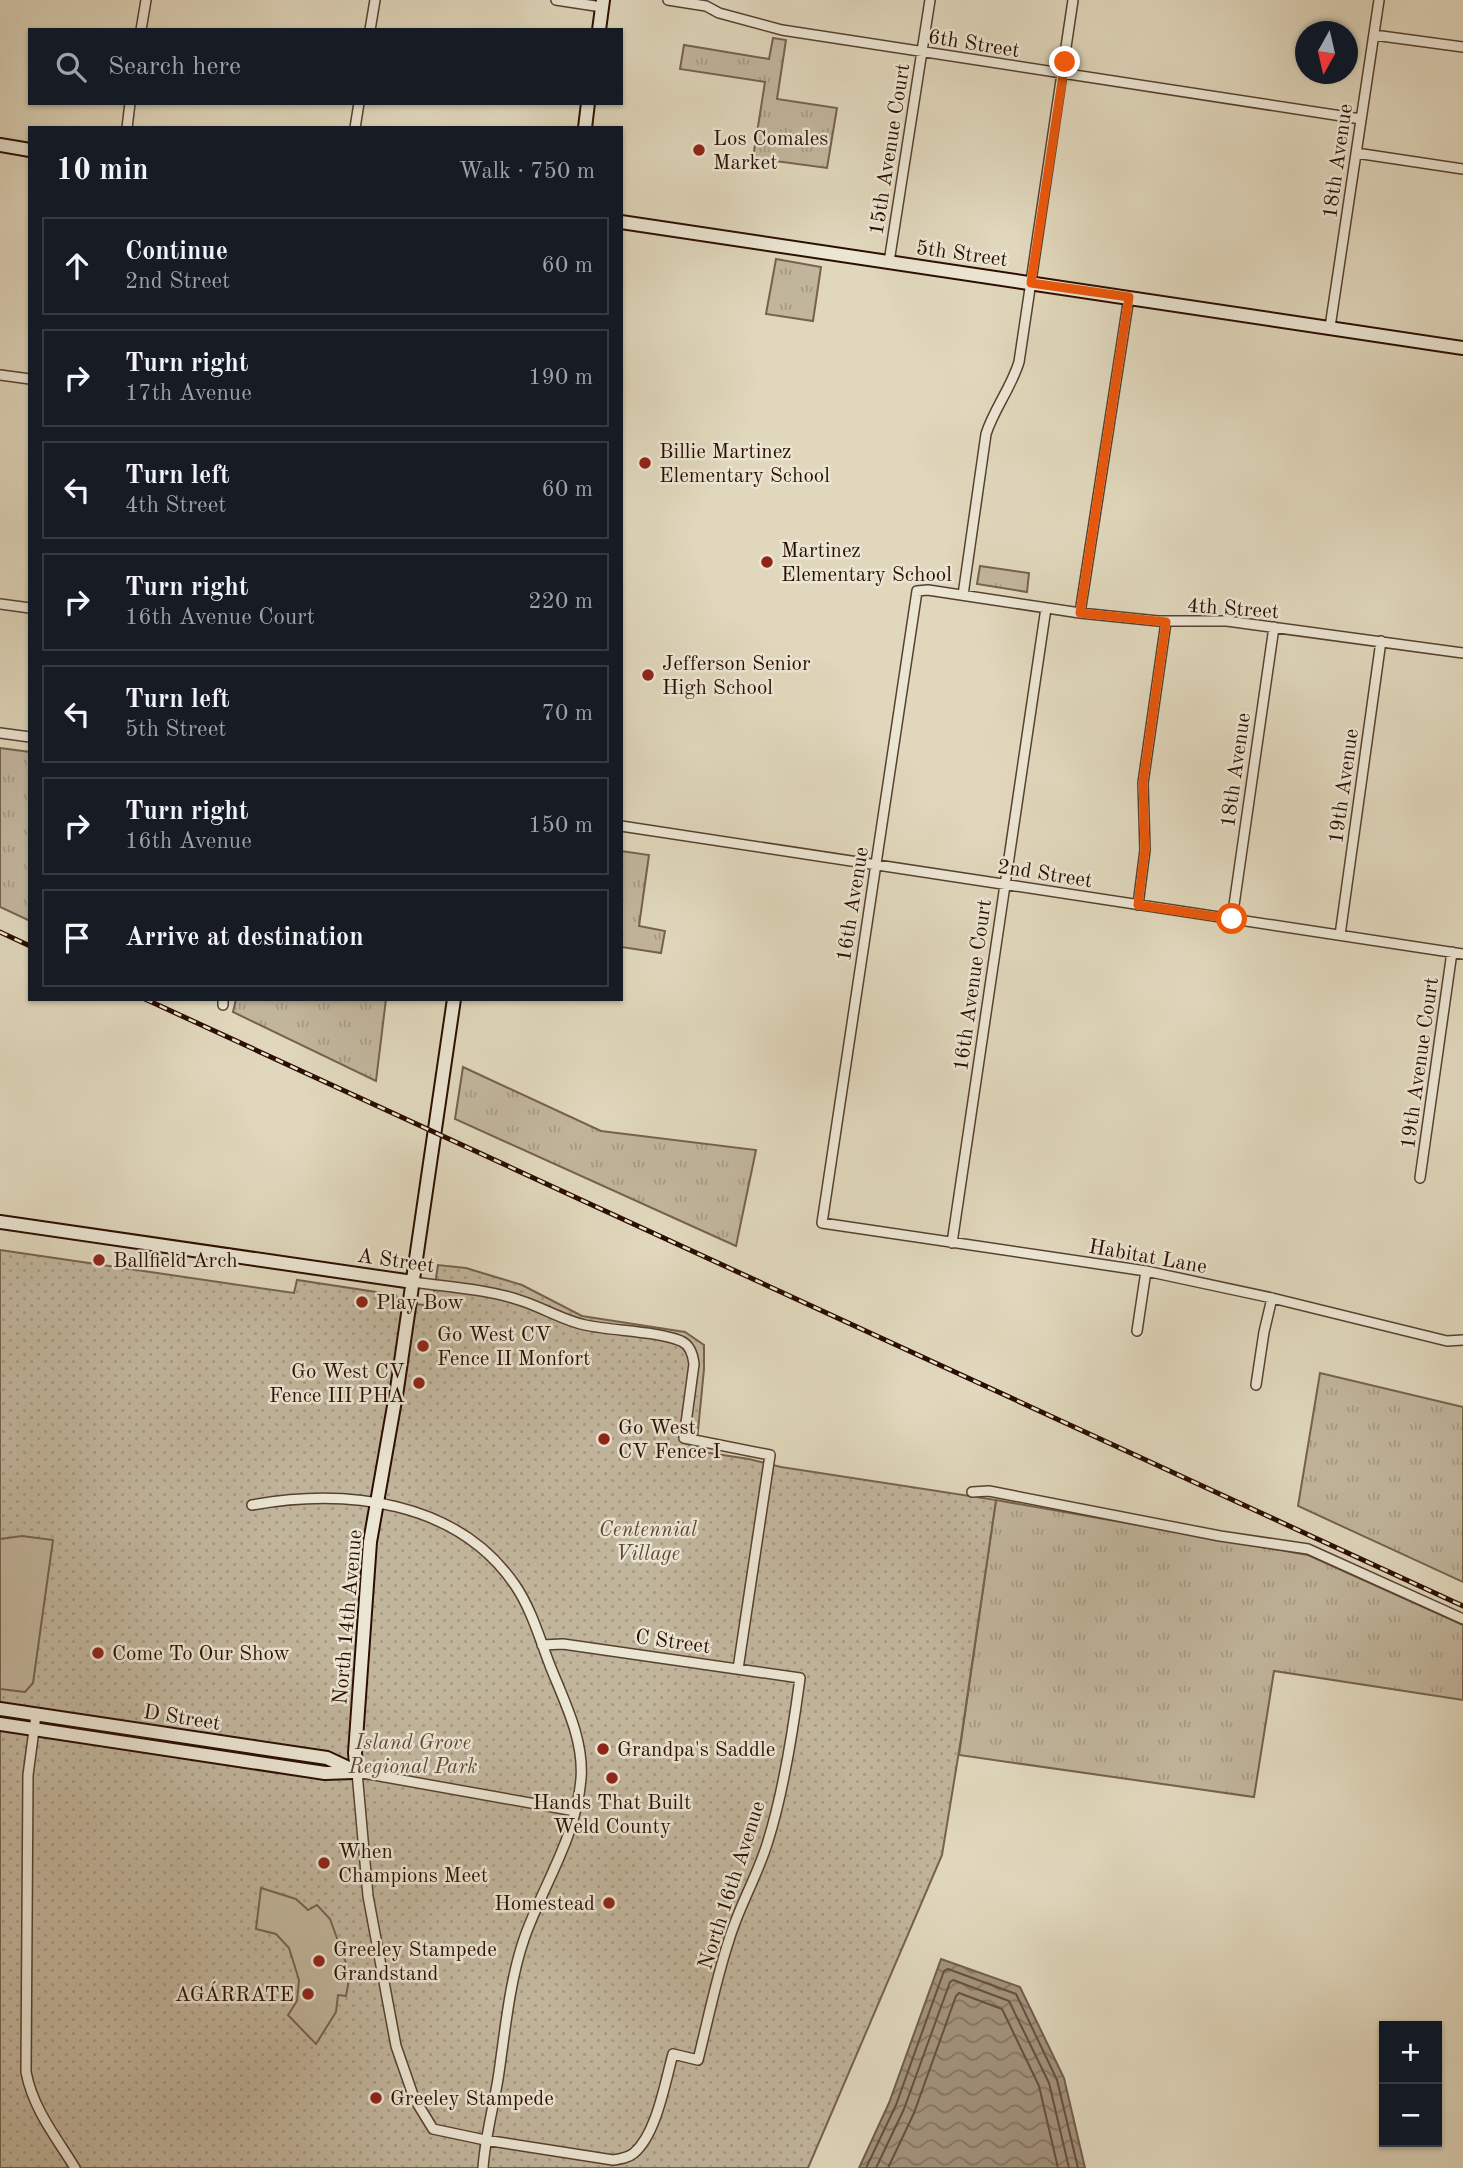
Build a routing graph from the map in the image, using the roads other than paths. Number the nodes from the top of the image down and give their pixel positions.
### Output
1 (146, 0) edge
2 (375, 0) edge
3 (556, 0) edge
4 (668, 0) edge
5 (930, 0) edge
6 (1073, 0) edge
7 (1379, 0) edge
8 (603, 4) edge
9 (141, 28) edge
10 (370, 28) edge
11 (599, 28) edge
12 (1374, 35) junction
13 (1463, 47) edge
14 (923, 52) junction
15 (1063, 75) junction
16 (130, 105) edge
17 (359, 105) edge
18 (588, 105) edge
19 (1361, 119) junction
20 (127, 126) edge
21 (355, 126) edge
22 (585, 126) edge
23 (0, 145) edge
24 (28, 150) edge
25 (1356, 153) junction
26 (1463, 169) edge
27 (623, 222) edge
28 (889, 262) junction
29 (1031, 283) junction
30 (1129, 297) junction
31 (1331, 327) junction
32 (1463, 348) edge
33 (0, 375) edge
34 (28, 379) edge
35 (917, 591) joint
36 (963, 595) junction
37 (0, 604) edge
38 (28, 608) edge
39 (1046, 608) junction
40 (1080, 613) junction
41 (1166, 622) junction
42 (1274, 627) junction
43 (1381, 641) junction
44 (1463, 653) edge
45 (0, 733) edge
46 (28, 737) edge
47 (623, 826) edge
48 (875, 866) junction
49 (1005, 884) junction
50 (1138, 905) junction
51 (1232, 919) junction
52 (1340, 935) junction
53 (1452, 953) junction
54 (1463, 954) edge
55 (454, 1001) edge
56 (1419, 1178) dead end
57 (0, 1222) edge
58 (822, 1223) joint
59 (952, 1243) junction
60 (1146, 1271) junction
61 (413, 1282) junction
62 (1272, 1298) junction
63 (1137, 1331) dead end
64 (1463, 1340) edge
65 (1256, 1385) dead end
66 (972, 1492) dead end
67 (379, 1503) junction
68 (252, 1505) dead end
69 (1463, 1619) edge
70 (542, 1645) junction
71 (738, 1669) junction
72 (800, 1678) joint
73 (0, 1709) edge
74 (36, 1715) junction
75 (0, 1724) edge
76 (33, 1732) junction
77 (357, 1772) junction
78 (575, 1811) junction
79 (698, 2060) joint
80 (485, 2140) junction
81 (75, 2168) edge
82 (483, 2168) edge

1 - 9 street
2 - 10 street
3 - 8 street
4 - 14 street, 6th Street
5 - 14 street, 15th Avenue Court
6 - 15 street
7 - 12 street, 18th Avenue
8 - 11 street
12 - 13 street
12 - 19 street, 18th Avenue
14 - 15 street, 6th Street
14 - 28 street, 15th Avenue Court
15 - 19 street, 6th Street
15 - 29 street
16 - 20 street
17 - 21 street
18 - 22 street
19 - 25 street, 18th Avenue
23 - 24 street
25 - 26 street
25 - 31 street, 18th Avenue
27 - 28 street, 5th Street
28 - 29 street, 5th Street
29 - 30 street, 5th Street
29 - 36 street
30 - 31 street, 5th Street
30 - 40 street
31 - 32 street, 5th Street
33 - 34 street
35 - 36 street, 4th Street
35 - 48 street, 16th Avenue
36 - 39 street, 4th Street
37 - 38 street
39 - 40 street, 4th Street
39 - 49 street, 16th Avenue Court
40 - 41 street, 4th Street
41 - 42 street, 4th Street
41 - 50 street
42 - 43 street, 4th Street
42 - 51 street, 18th Avenue
43 - 44 street, 4th Street
43 - 52 street, 19th Avenue
45 - 46 street
47 - 48 street, 2nd Street
48 - 49 street, 2nd Street
48 - 58 street, 16th Avenue
49 - 50 street, 2nd Street
49 - 59 street, 16th Avenue Court
50 - 51 street, 2nd Street
51 - 52 street, 2nd Street
52 - 53 street, 2nd Street
53 - 54 street, 2nd Street
53 - 56 street, 19th Avenue Court
55 - 61 street, North 14th Avenue
57 - 61 street, A Street
58 - 59 street, Habitat Lane
59 - 60 street, Habitat Lane
60 - 62 street, Habitat Lane
60 - 63 street
61 - 67 street, North 14th Avenue
61 - 71 street, A Street
62 - 64 street, Habitat Lane
62 - 65 street
66 - 69 street
67 - 68 street
67 - 70 street
67 - 77 street, North 14th Avenue
70 - 71 street, C Street
70 - 78 street
71 - 72 street, C Street
72 - 79 street, North 16th Avenue
73 - 74 street, D Street
74 - 76 street
74 - 77 street, D Street
75 - 76 street, D Street
76 - 77 street, D Street
76 - 81 street
77 - 78 street, D Street
77 - 80 street, North 14th Avenue
78 - 80 street
79 - 80 street, North 14th Avenue
80 - 82 street

